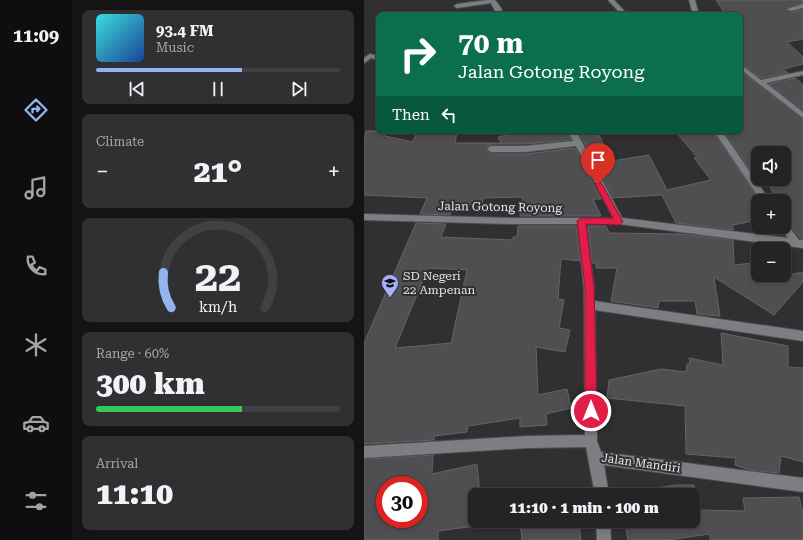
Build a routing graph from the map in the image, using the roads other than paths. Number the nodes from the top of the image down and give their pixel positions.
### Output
1 (611, 0) edge
2 (692, 0) edge
3 (470, 2) edge
4 (803, 6) edge
5 (459, 7) dead end
6 (790, 9) dead end
7 (499, 12) edge
8 (622, 12) edge
9 (695, 12) edge
10 (376, 57) edge
11 (364, 61) edge
12 (743, 68) edge
13 (803, 73) edge
14 (760, 82) junction
15 (803, 116) edge
16 (574, 134) edge
17 (720, 134) edge
18 (578, 143) junction
19 (491, 149) dead end
20 (761, 194) edge
21 (364, 217) edge
22 (581, 221) junction
23 (619, 222) junction
24 (791, 234) edge
25 (799, 244) edge
26 (590, 306) junction
27 (803, 336) edge
28 (591, 441) junction
29 (364, 452) edge
30 (596, 458) junction
31 (803, 485) edge
32 (601, 488) edge
33 (603, 528) edge
34 (604, 540) edge

1 - 8 street
2 - 9 street
3 - 5 street
3 - 7 street
4 - 6 street
10 - 11 street
12 - 14 street
13 - 14 street
14 - 15 street
16 - 18 street
17 - 20 street
18 - 19 street
18 - 23 street
21 - 22 street, Jalan Gotong Royong
22 - 23 street, Jalan Gotong Royong
22 - 26 street, Jalan Mandiri
23 - 25 street, Jalan Gotong Royong
24 - 25 street
26 - 27 street
26 - 28 street, Jalan Mandiri
28 - 29 street
28 - 30 street, Jalan Mandiri
30 - 31 street, Jalan Mandiri
30 - 32 street
33 - 34 street

